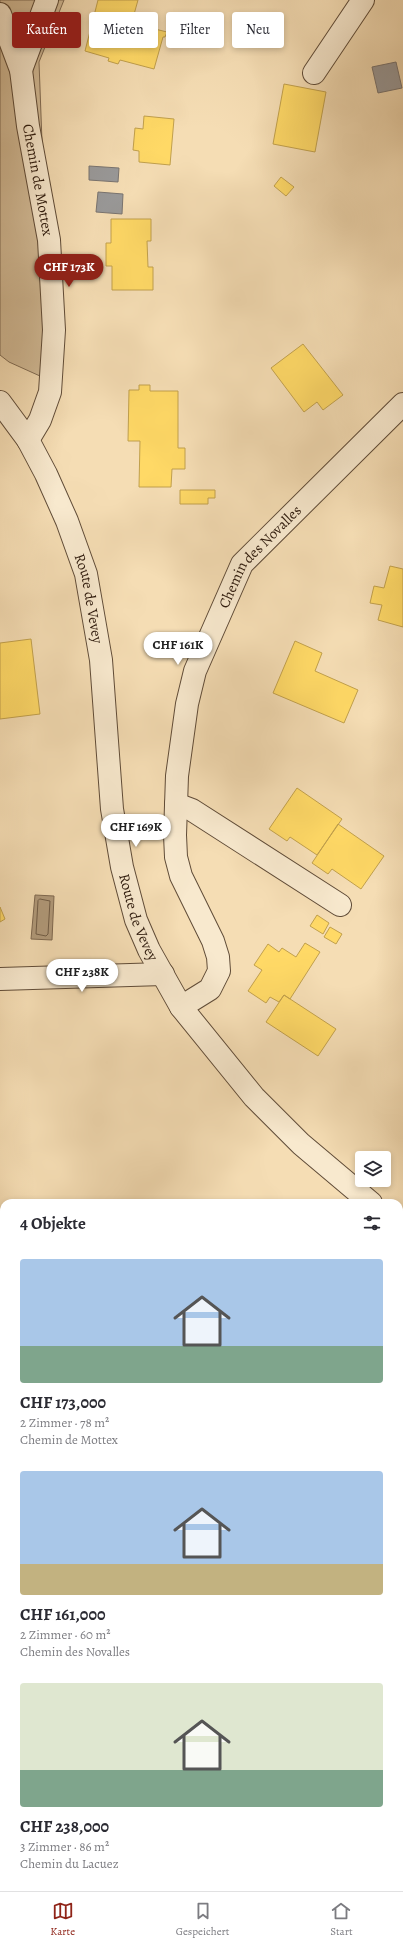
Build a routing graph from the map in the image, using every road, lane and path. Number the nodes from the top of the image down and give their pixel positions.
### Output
1 (47, 0) edge
2 (362, 0) edge
3 (0, 14) edge
4 (20, 70) junction
5 (314, 74) dead end
6 (0, 402) edge
7 (403, 404) edge
8 (28, 440) junction
9 (176, 804) junction
10 (340, 905) dead end
11 (163, 974) junction
12 (0, 979) edge
13 (181, 1007) junction
14 (366, 1199) edge

1 - 4 street
2 - 5 street
3 - 4 street, Chemin de Mottex
4 - 8 street, Chemin de Mottex
6 - 8 street, Route de Vevey
7 - 9 street, Chemin des Novalles
8 - 11 street, Route de Vevey
9 - 10 street
9 - 13 street, Chemin des Novalles
11 - 12 street
11 - 13 street, Route de Vevey
13 - 14 street, Route de Vevey

